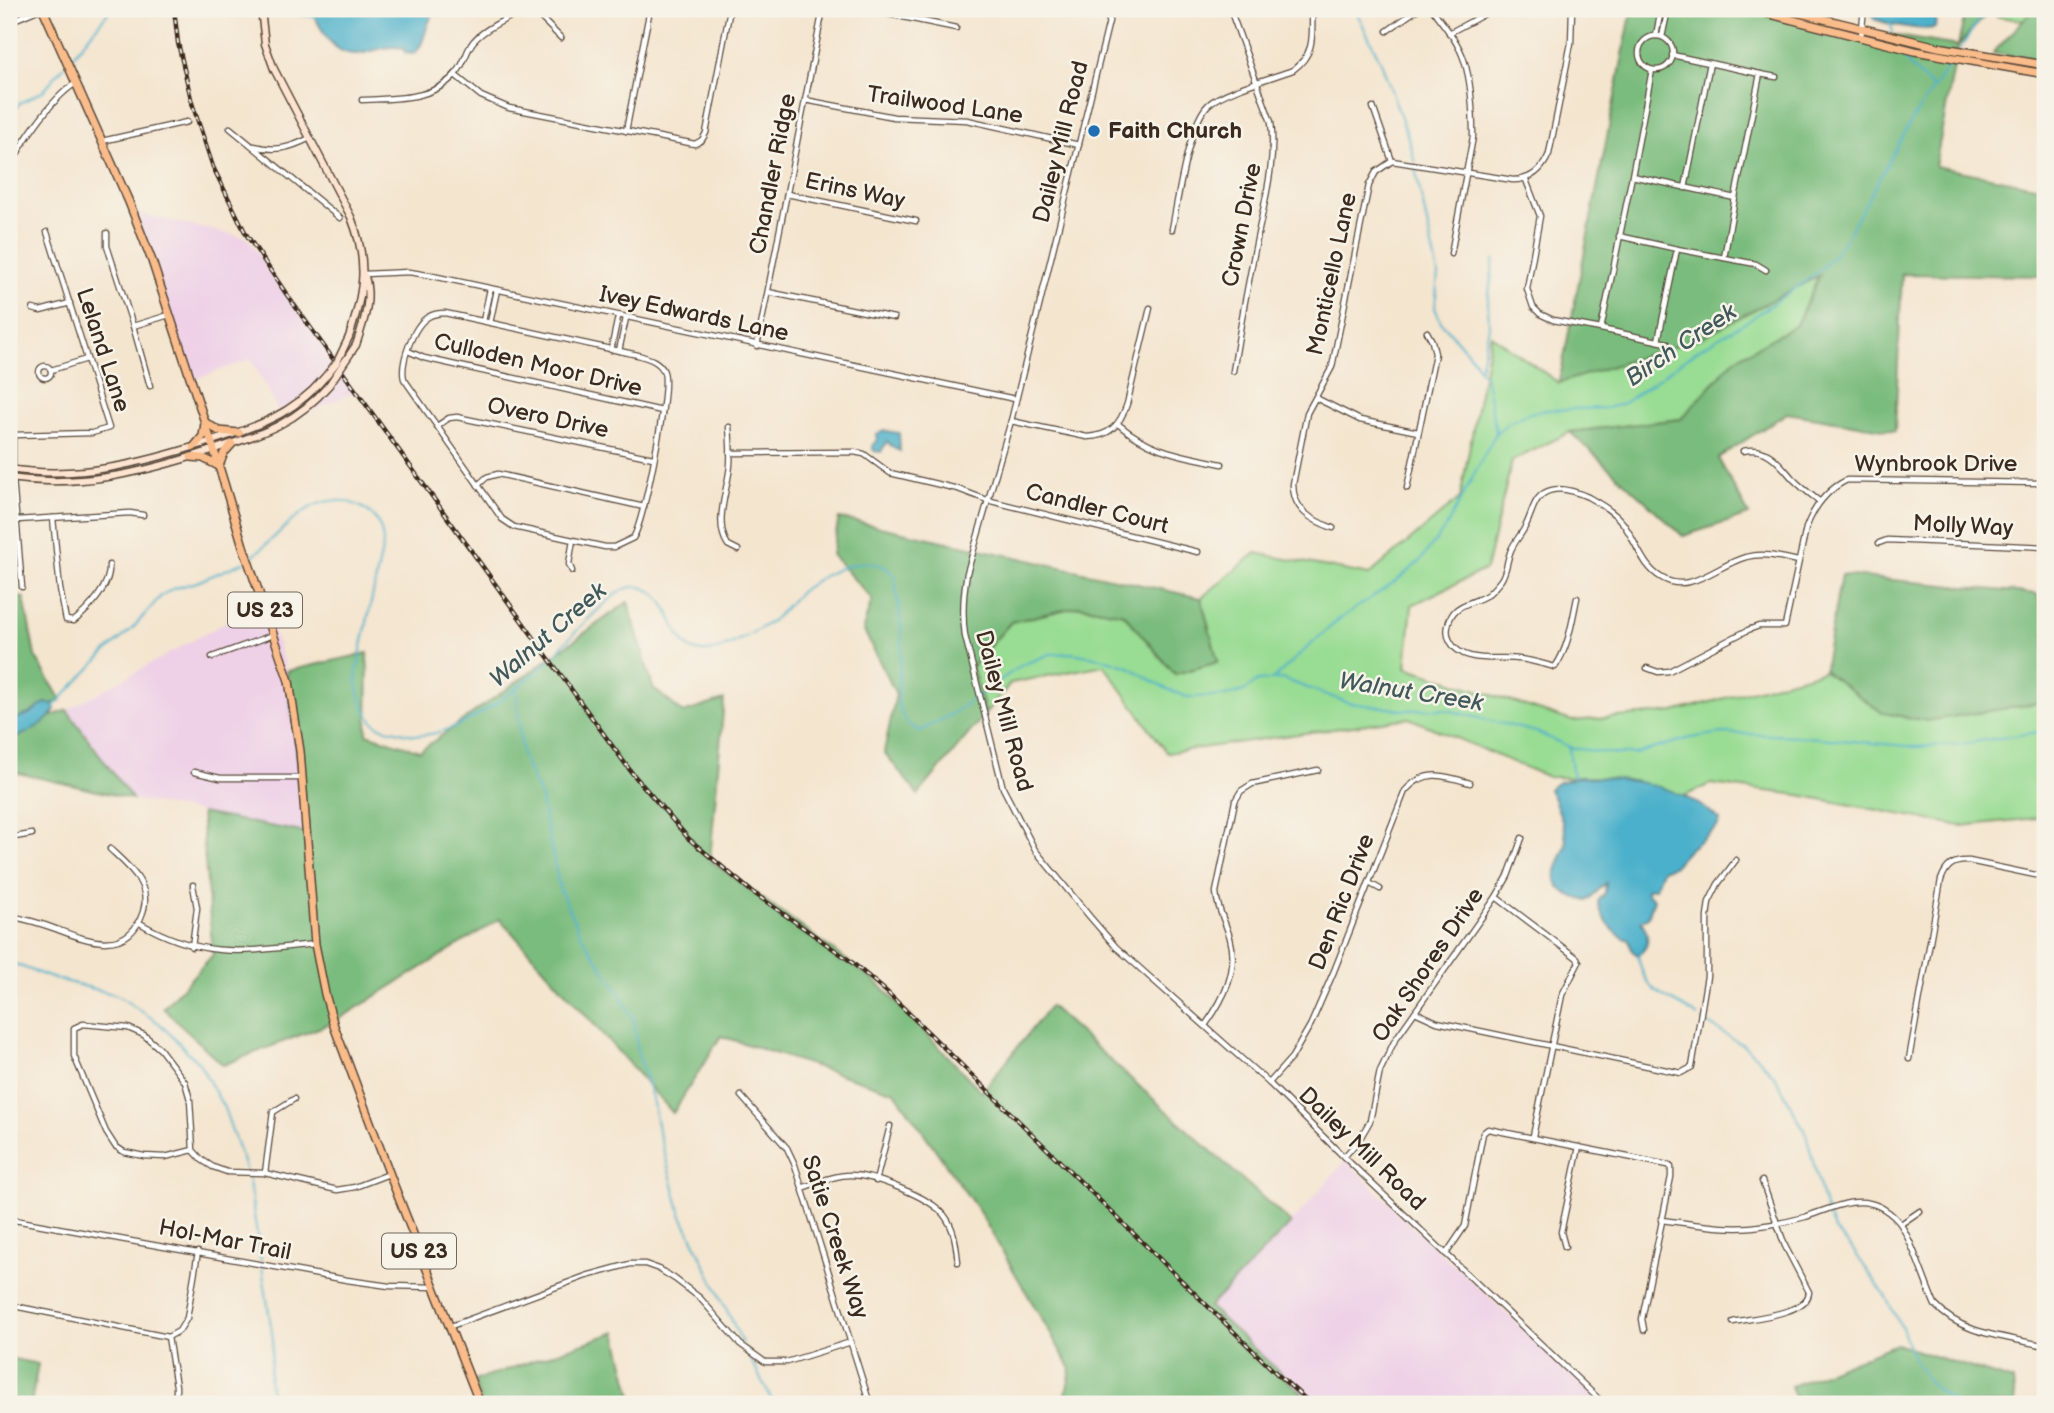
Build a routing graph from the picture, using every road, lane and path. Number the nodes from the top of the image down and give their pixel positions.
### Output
1 (41, 9) edge
2 (261, 9) edge
3 (524, 9) edge
4 (532, 9) edge
5 (650, 9) edge
6 (730, 9) edge
7 (823, 9) edge
8 (864, 9) edge
9 (1112, 9) edge
10 (1230, 9) edge
11 (1312, 9) edge
12 (1418, 9) edge
13 (1432, 9) edge
14 (1572, 9) edge
15 (1661, 9) edge
16 (1668, 9) edge
17 (1750, 9) edge
18 (1783, 9) edge
19 (1864, 9) edge
20 (1483, 15) dead end
21 (9, 22) edge
22 (956, 28) dead end
23 (1387, 31) dead end
24 (1449, 33) junction
25 (1862, 33) junction
26 (1659, 37) junction
27 (561, 38) dead end
28 (1672, 55) junction
29 (1710, 63) junction
30 (2045, 65) edge
31 (1652, 69) junction
32 (1760, 74) junction
33 (2045, 74) edge
34 (455, 75) junction
35 (1776, 77) dead end
36 (76, 82) junction
37 (1258, 83) junction
38 (362, 100) dead end
39 (805, 100) junction
40 (1373, 107) dead end
41 (187, 122) dead end
42 (230, 128) dead end
43 (626, 131) junction
44 (310, 138) junction
45 (103, 141) junction
46 (252, 145) junction
47 (1079, 145) junction
48 (1392, 161) junction
49 (1466, 172) junction
50 (1632, 176) junction
51 (9, 177) edge
52 (1525, 180) junction
53 (1685, 188) junction
54 (787, 194) junction
55 (1735, 198) junction
56 (340, 218) dead end
57 (916, 221) dead end
58 (1172, 229) dead end
59 (47, 232) dead end
60 (107, 233) dead end
61 (1619, 236) junction
62 (1677, 248) junction
63 (1451, 254) dead end
64 (1724, 258) junction
65 (1766, 270) dead end
66 (364, 274) junction
67 (490, 289) junction
68 (498, 290) junction
69 (768, 292) junction
70 (70, 303) junction
71 (1150, 308) dead end
72 (33, 309) dead end
73 (169, 315) junction
74 (618, 317) junction
75 (626, 318) junction
76 (894, 318) dead end
77 (483, 321) junction
78 (490, 323) junction
79 (133, 326) junction
80 (1601, 329) junction
81 (1427, 332) dead end
82 (1658, 341) junction
83 (1667, 343) dead end
84 (757, 346) junction
85 (611, 349) junction
86 (408, 351) junction
87 (619, 351) junction
88 (87, 359) junction
89 (51, 370) dead end
90 (1233, 371) dead end
91 (150, 386) dead end
92 (1316, 398) junction
93 (1015, 399) junction
94 (662, 411) junction
95 (1011, 421) junction
96 (205, 423) junction
97 (1118, 424) junction
98 (437, 426) junction
99 (729, 427) dead end
100 (1418, 432) junction
101 (239, 433) junction
102 (232, 444) junction
103 (213, 446) junction
104 (194, 447) junction
105 (1743, 451) dead end
106 (730, 453) junction
107 (191, 457) junction
108 (653, 458) junction
109 (1222, 464) dead end
110 (219, 467) junction
111 (11, 470) edge
112 (11, 478) edge
113 (2045, 483) edge
114 (478, 485) junction
115 (1407, 488) dead end
116 (987, 500) junction
117 (1819, 501) junction
118 (644, 507) junction
119 (143, 515) dead end
120 (52, 518) junction
121 (18, 520) junction
122 (1333, 528) dead end
123 (573, 540) junction
124 (1879, 543) dead end
125 (2045, 547) edge
126 (738, 550) dead end
127 (1198, 552) dead end
128 (1798, 561) junction
129 (109, 565) dead end
130 (572, 571) dead end
131 (22, 587) dead end
132 (1577, 598) dead end
133 (273, 635) junction
134 (212, 657) dead end
135 (1647, 668) dead end
136 (1318, 770) dead end
137 (194, 772) dead end
138 (301, 778) junction
139 (1470, 783) dead end
140 (32, 834) dead end
141 (9, 838) edge
142 (1522, 838) dead end
143 (110, 849) dead end
144 (1736, 860) dead end
145 (2045, 877) edge
146 (1369, 883) junction
147 (193, 885) dead end
148 (1380, 889) dead end
149 (1496, 897) junction
150 (9, 916) edge
151 (138, 922) junction
152 (315, 944) junction
153 (192, 947) junction
154 (1415, 1012) junction
155 (1206, 1024) junction
156 (1551, 1046) junction
157 (1909, 1059) dead end
158 (1269, 1083) junction
159 (741, 1096) dead end
160 (294, 1099) dead end
161 (890, 1126) dead end
162 (1533, 1136) junction
163 (1579, 1147) junction
164 (193, 1150) junction
165 (1344, 1157) junction
166 (265, 1173) junction
167 (390, 1174) junction
168 (876, 1181) junction
169 (1762, 1181) dead end
170 (802, 1188) junction
171 (1920, 1211) dead end
172 (9, 1219) edge
173 (1661, 1220) junction
174 (1778, 1224) junction
175 (1901, 1224) junction
176 (1565, 1247) dead end
177 (198, 1252) junction
178 (1446, 1254) junction
179 (958, 1262) dead end
180 (436, 1287) junction
181 (9, 1305) edge
182 (1733, 1322) dead end
183 (451, 1326) junction
184 (1644, 1331) dead end
185 (168, 1336) junction
186 (851, 1342) junction
187 (2045, 1346) edge
188 (176, 1404) edge
189 (480, 1404) edge
190 (870, 1404) edge
191 (1604, 1404) edge

1 - 21 street
1 - 36 main road, US 23
2 - 44 street
3 - 34 street
4 - 27 street
5 - 43 street
6 - 43 street
7 - 39 street, Chandler Ridge
8 - 22 street
9 - 47 street, Dailey Mill Road
10 - 37 street, Crown Drive
11 - 37 street
12 - 23 street
13 - 24 street
14 - 52 street
15 - 26 street
16 - 26 street
17 - 25 main road
18 - 25 main road
19 - 25 street
20 - 24 street
24 - 49 street
25 - 30 main road
25 - 33 main road
26 - 28 street
26 - 31 street
28 - 29 street
28 - 31 street
29 - 32 street
29 - 53 street
31 - 50 street
32 - 35 street
32 - 55 street
34 - 38 street
34 - 43 street
36 - 45 main road, US 23
36 - 51 street
37 - 58 street
37 - 90 street, Crown Drive
39 - 47 street, Trailwood Lane
39 - 54 street, Chandler Ridge
40 - 48 street
41 - 45 street
42 - 46 street
44 - 46 street
44 - 66 street
45 - 73 main road, US 23
46 - 56 street
47 - 93 street, Dailey Mill Road
48 - 49 street
48 - 92 street, Monticello Lane
49 - 52 street
49 - 63 street
50 - 53 street
50 - 61 street
52 - 80 street
53 - 55 street
54 - 57 street, Erins Way
54 - 69 street, Chandler Ridge
55 - 64 street
59 - 70 street, Leland Lane
60 - 79 street
61 - 62 street
61 - 80 street
62 - 64 street
62 - 82 street
64 - 65 street
66 - 67 street, Ivey Edwards Lane
66 - 101 street, bridge
66 - 102 street, bridge
67 - 68 street, Ivey Edwards Lane
67 - 77 street
68 - 74 street, Ivey Edwards Lane
68 - 78 street
69 - 76 street
69 - 84 street, Chandler Ridge
70 - 72 street
70 - 88 street, Leland Lane
71 - 97 street
73 - 79 street
73 - 96 main road, US 23
74 - 75 street, Ivey Edwards Lane
74 - 85 street
75 - 84 street, Ivey Edwards Lane
75 - 87 street
77 - 78 street
77 - 86 street
78 - 85 street
79 - 91 street
80 - 82 street
81 - 100 street
82 - 83 street
84 - 93 street, Ivey Edwards Lane
85 - 87 street
86 - 94 street, Culloden Moor Drive
86 - 98 street
87 - 94 street
88 - 89 street
88 - 111 street, Leland Lane
92 - 100 street
92 - 122 street, Monticello Lane
93 - 95 street, Dailey Mill Road
94 - 108 street
95 - 97 street
95 - 116 street, Dailey Mill Road
96 - 101 main road
96 - 103 main road, US 23
96 - 104 main road
97 - 109 street
98 - 108 street, Overo Drive
98 - 114 street
99 - 106 street
100 - 115 street
101 - 103 street
102 - 103 street
102 - 110 main road
103 - 104 street
103 - 107 street
103 - 110 main road, US 23
104 - 111 street
105 - 117 street
106 - 116 street, Candler Court
106 - 126 street
107 - 110 main road
107 - 112 street
108 - 118 street
110 - 133 main road, US 23
111 - 112 street
112 - 121 street
113 - 117 street, Wynbrook Drive
114 - 118 street
114 - 123 street
116 - 127 street, Candler Court
116 - 155 street, Dailey Mill Road
117 - 128 street
118 - 123 street
119 - 120 street
120 - 121 street
120 - 129 street
121 - 131 street
123 - 130 street
124 - 125 street, Molly Way
128 - 132 street
128 - 135 street
133 - 134 street
133 - 138 main road, US 23
136 - 155 street
137 - 138 street
138 - 152 main road, US 23
139 - 146 street, Den Ric Drive
140 - 141 street
142 - 149 street, Oak Shores Drive
143 - 151 street
144 - 156 street
145 - 157 street
146 - 148 street
146 - 158 street, Den Ric Drive
147 - 153 street
149 - 154 street, Oak Shores Drive
149 - 156 street
150 - 151 street
151 - 153 street
152 - 153 street
152 - 167 main road, US 23
154 - 156 street
154 - 165 street, Oak Shores Drive
155 - 158 street, Dailey Mill Road
156 - 162 street
158 - 165 street, Dailey Mill Road
159 - 170 street, Satie Creek Way
160 - 166 street
161 - 168 street
162 - 163 street
162 - 178 street
163 - 173 street
163 - 176 street
164 - 164 street
164 - 166 street
165 - 178 street, Dailey Mill Road
166 - 167 street
167 - 180 main road, US 23
168 - 170 street
168 - 179 street
169 - 174 street
170 - 186 street, Satie Creek Way
171 - 175 street
172 - 177 street, Hol-Mar Trail
173 - 174 street
173 - 184 street
174 - 175 street
174 - 182 street
175 - 187 street
177 - 180 street, Hol-Mar Trail
177 - 185 street
178 - 191 street, Dailey Mill Road
180 - 183 main road, US 23
181 - 185 street
183 - 186 street
183 - 189 main road, US 23
185 - 188 street
186 - 190 street, Satie Creek Way

